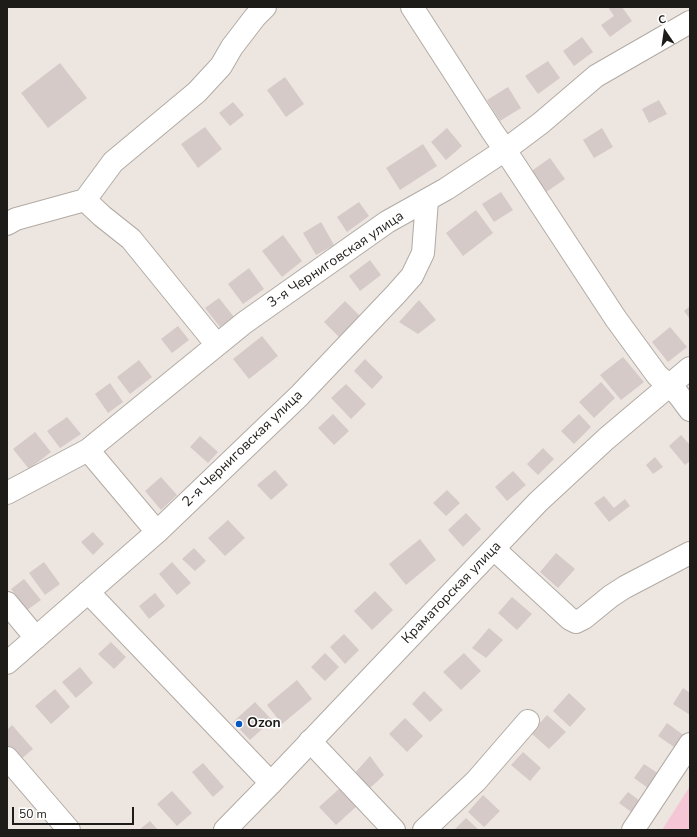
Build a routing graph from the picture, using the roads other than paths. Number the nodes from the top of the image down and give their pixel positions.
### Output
1 (265, 7) edge
2 (412, 7) edge
3 (690, 22) edge
4 (505, 150) junction
5 (85, 200) junction
6 (427, 200) junction
7 (7, 224) edge
8 (217, 345) junction
9 (690, 368) edge
10 (668, 386) junction
11 (690, 410) edge
12 (88, 450) junction
13 (7, 493) edge
14 (157, 532) junction
15 (494, 549) junction
16 (690, 553) edge
17 (88, 592) junction
18 (7, 603) edge
19 (36, 638) junction
20 (7, 663) edge
21 (528, 721) dead end
22 (310, 741) junction
23 (690, 744) edge
24 (7, 758) edge
25 (271, 783) junction
26 (70, 830) edge
27 (225, 830) edge
28 (394, 830) edge
29 (424, 830) edge
30 (633, 830) edge

1 - 5 street
2 - 4 street
3 - 4 street, 3-я Черниговская улица
4 - 6 street, 3-я Черниговская улица
4 - 10 street
5 - 7 street
5 - 8 street
6 - 8 street, 3-я Черниговская улица
6 - 14 street, 2-я Черниговская улица
8 - 12 street, 3-я Черниговская улица
9 - 10 street, Краматорская улица
10 - 11 street
10 - 15 street, Краматорская улица
12 - 13 street, 3-я Черниговская улица
12 - 14 street
14 - 17 street, 2-я Черниговская улица
15 - 16 street
15 - 22 street, Краматорская улица
17 - 19 street, 2-я Черниговская улица
17 - 25 street
18 - 19 street
19 - 20 street, 2-я Черниговская улица
21 - 29 street
22 - 25 street, Краматорская улица
22 - 28 street
23 - 30 street
24 - 26 street
25 - 27 street, Краматорская улица

